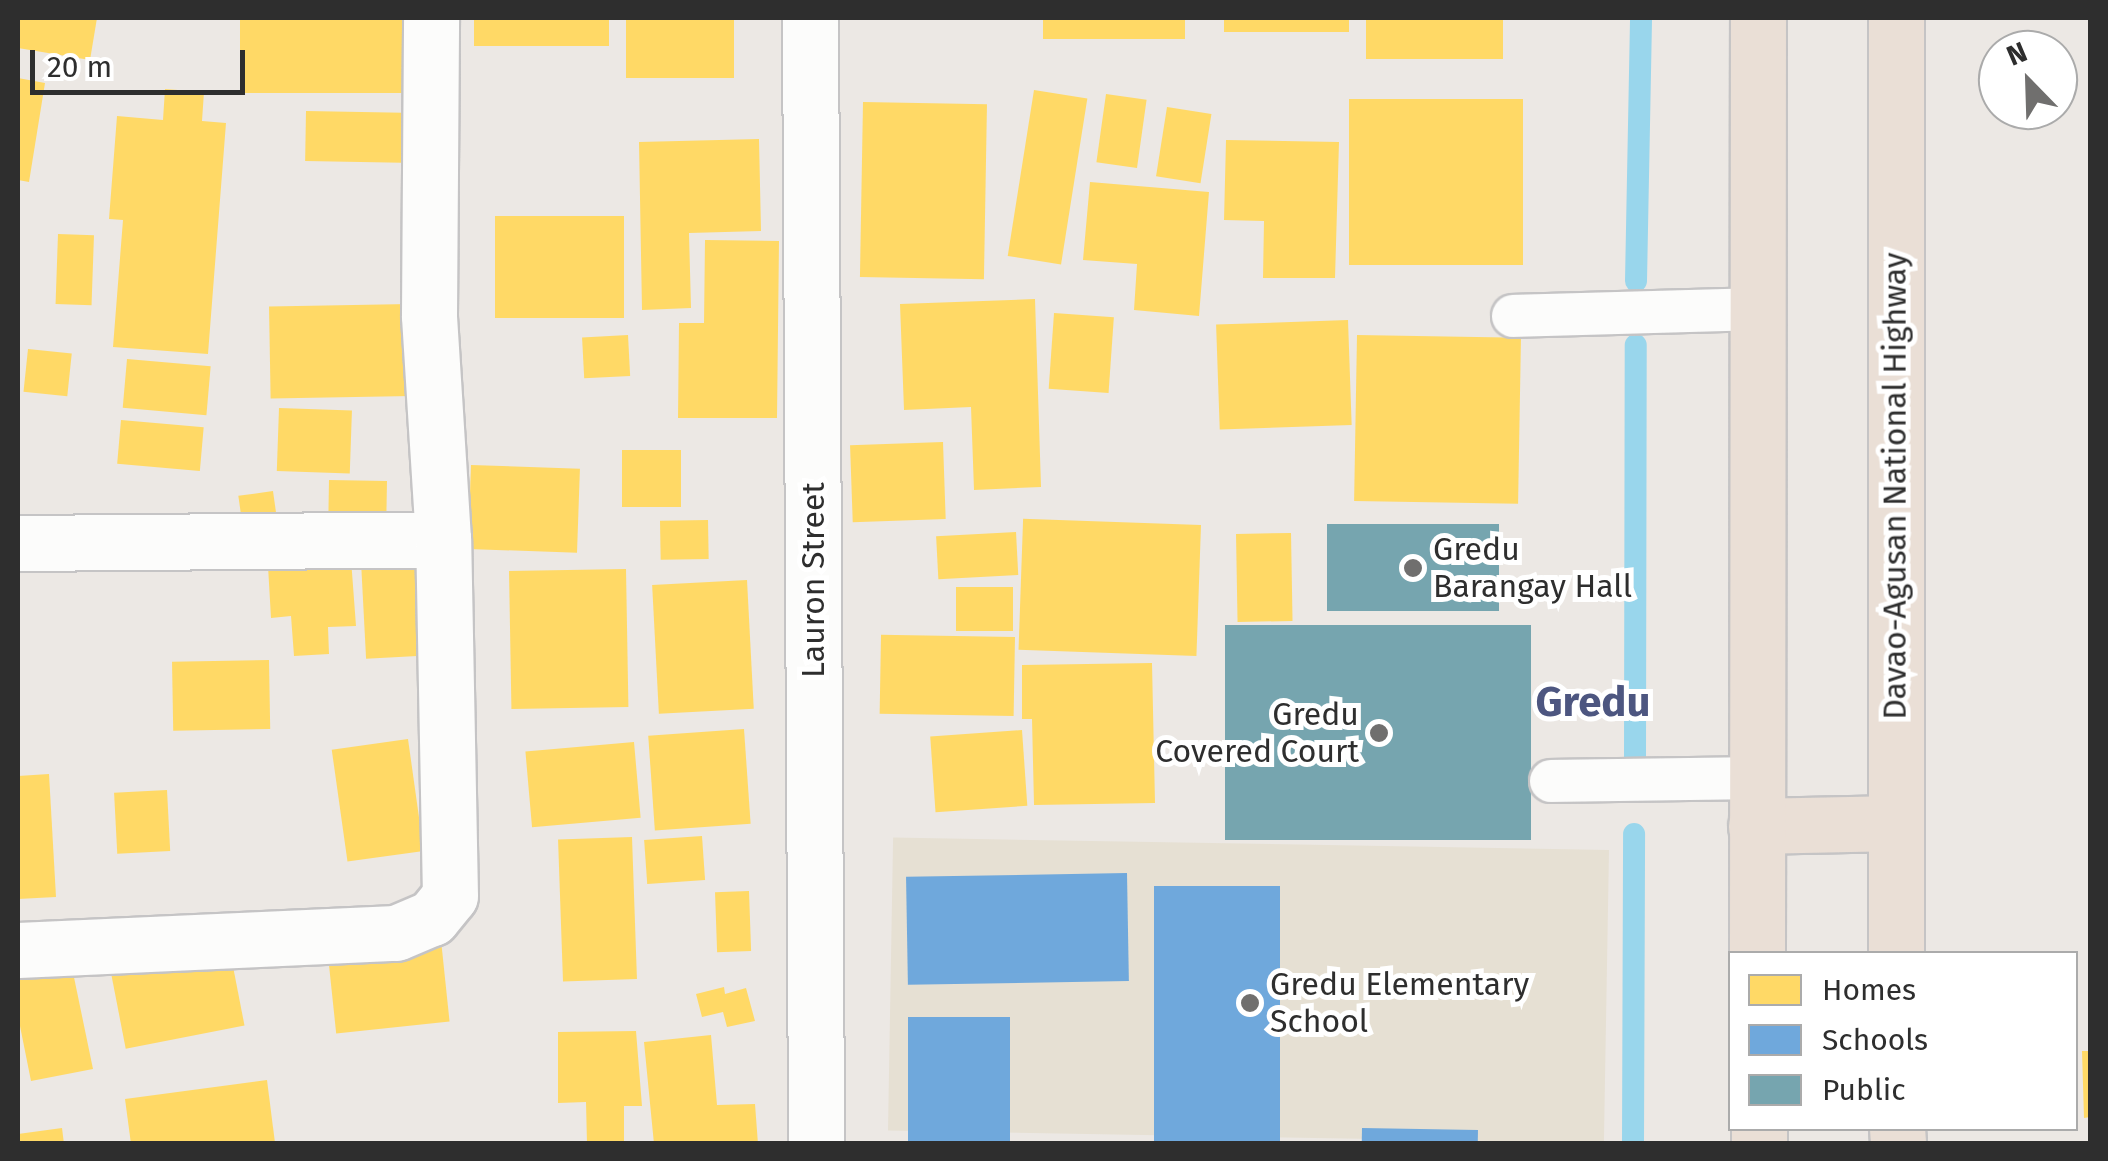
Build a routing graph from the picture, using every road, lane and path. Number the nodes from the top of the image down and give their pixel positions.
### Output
1 (432, 18) edge
2 (810, 18) edge
3 (1758, 18) edge
4 (1896, 18) edge
5 (1758, 309) junction
6 (1513, 316) dead end
7 (443, 539) junction
8 (18, 543) edge
9 (1551, 781) dead end
10 (1756, 802) junction
11 (1895, 823) junction
12 (18, 950) edge
13 (1757, 951) edge
14 (1896, 951) edge
15 (816, 1144) edge

1 - 7 street
2 - 15 street, Lauron Street
3 - 5 highway
4 - 11 highway, Davao-Agusan National Highway
5 - 6 lane
5 - 10 highway
7 - 8 street
7 - 12 street
9 - 10 lane
10 - 11 highway
10 - 13 highway
11 - 14 highway, Davao-Agusan National Highway

